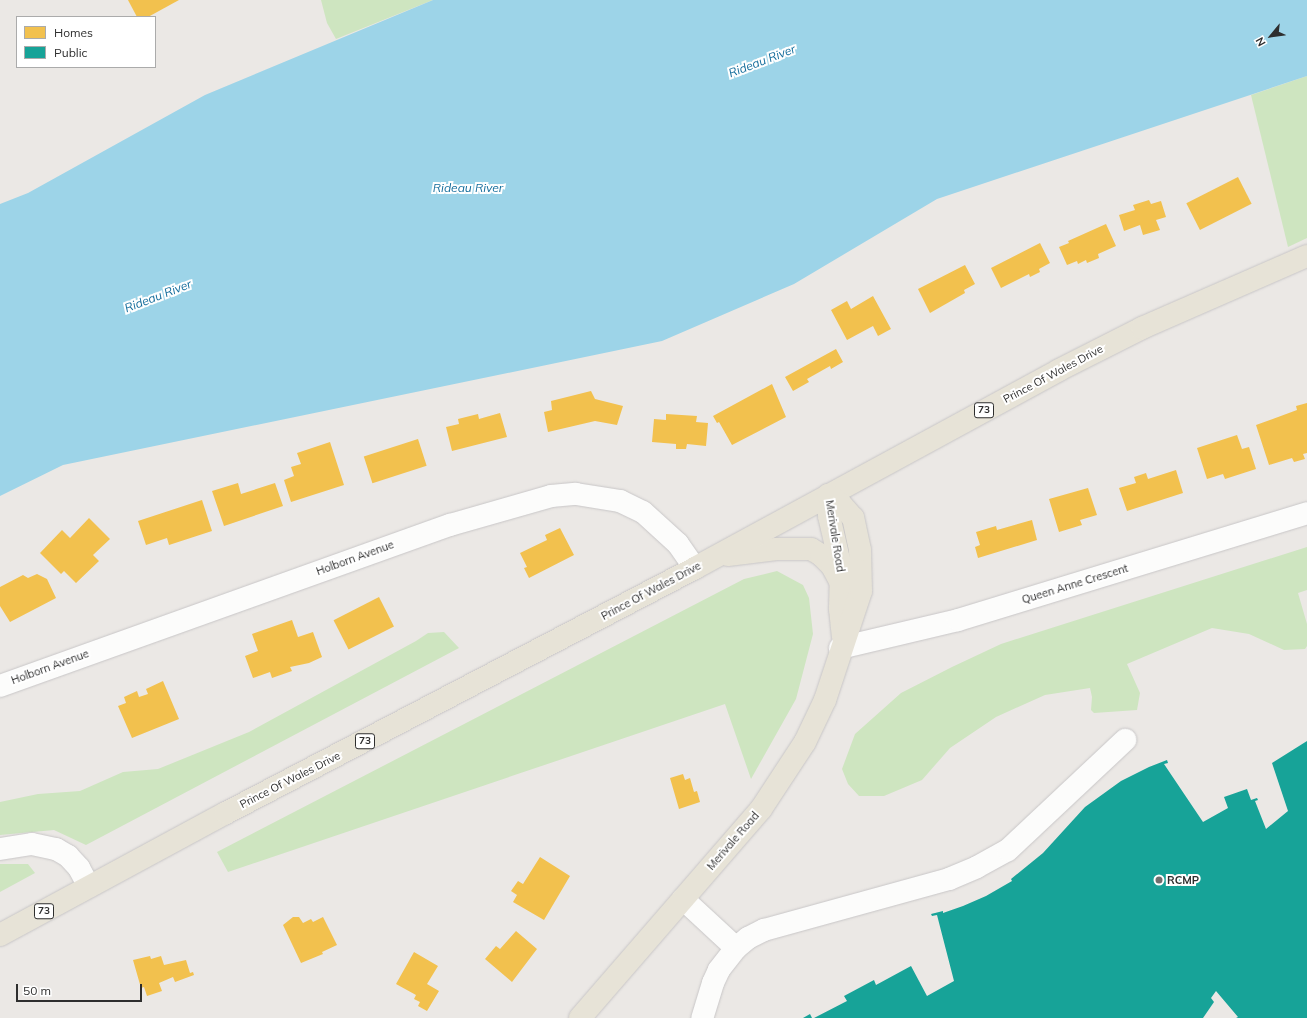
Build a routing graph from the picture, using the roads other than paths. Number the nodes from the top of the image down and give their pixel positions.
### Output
1 (1307, 256) edge
2 (828, 495) junction
3 (1307, 513) edge
4 (703, 564) junction
5 (841, 583) junction
6 (842, 644) junction
7 (0, 686) edge
8 (1124, 740) dead end
9 (0, 849) edge
10 (89, 887) junction
11 (683, 899) junction
12 (0, 935) edge
13 (736, 948) junction
14 (580, 1018) edge
15 (702, 1018) edge

1 - 2 main road, Prince Of Wales Drive / 73
2 - 4 main road, Prince Of Wales Drive / 73
2 - 5 main road, Merivale Road
2 - 6 main road, Merivale Road
3 - 6 street, Queen Anne Crescent
4 - 5 main road
4 - 7 street, Holborn Avenue
4 - 10 main road, Prince Of Wales Drive / 73
5 - 6 main road, Merivale Road
6 - 11 main road, Merivale Road
8 - 13 street
9 - 10 street
10 - 12 main road, Prince Of Wales Drive / 73
11 - 13 street
11 - 14 main road, Merivale Road
13 - 15 street

